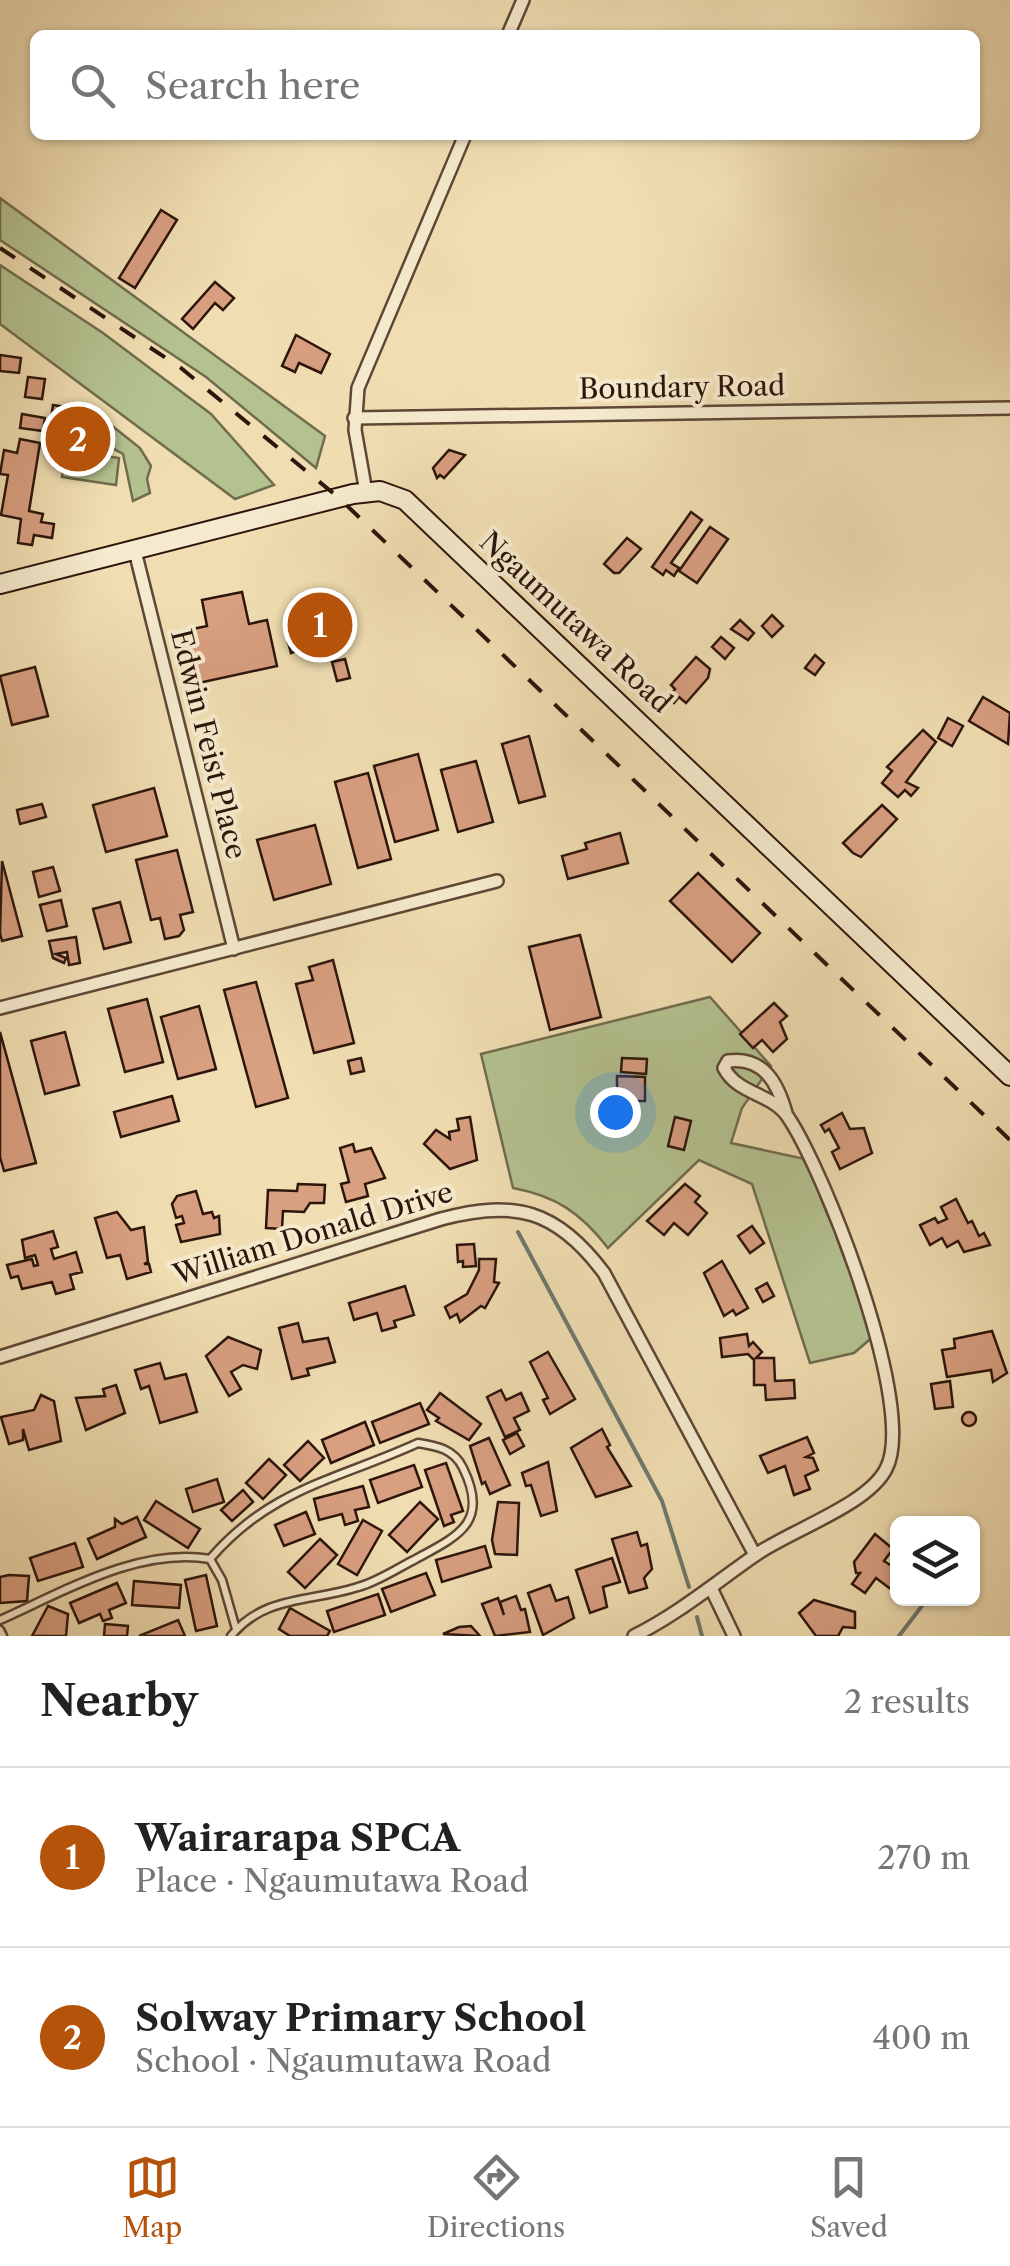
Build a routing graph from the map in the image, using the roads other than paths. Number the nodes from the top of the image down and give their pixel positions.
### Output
1 (523, 0) edge
2 (510, 30) edge
3 (463, 140) edge
4 (1010, 408) edge
5 (354, 418) junction
6 (366, 492) junction
7 (135, 551) junction
8 (0, 584) edge
9 (497, 882) dead end
10 (234, 949) junction
11 (0, 1008) edge
12 (1010, 1076) edge
13 (786, 1114) junction
14 (0, 1357) edge
15 (755, 1554) junction
16 (210, 1559) junction
17 (711, 1588) junction
18 (0, 1620) edge
19 (234, 1633) edge
20 (634, 1636) edge
21 (734, 1636) edge

1 - 2 street
3 - 5 street
4 - 5 street, Boundary Road
5 - 6 street
6 - 7 main road
6 - 12 main road, Ngaumutawa Road
7 - 8 main road
7 - 10 street, Edwin Feist Place
9 - 10 street
10 - 11 street
13 - 13 street
13 - 15 street
14 - 15 street, William Donald Drive
15 - 17 street
16 - 18 lane
16 - 19 lane
16 - 19 lane
17 - 20 street
17 - 21 street

